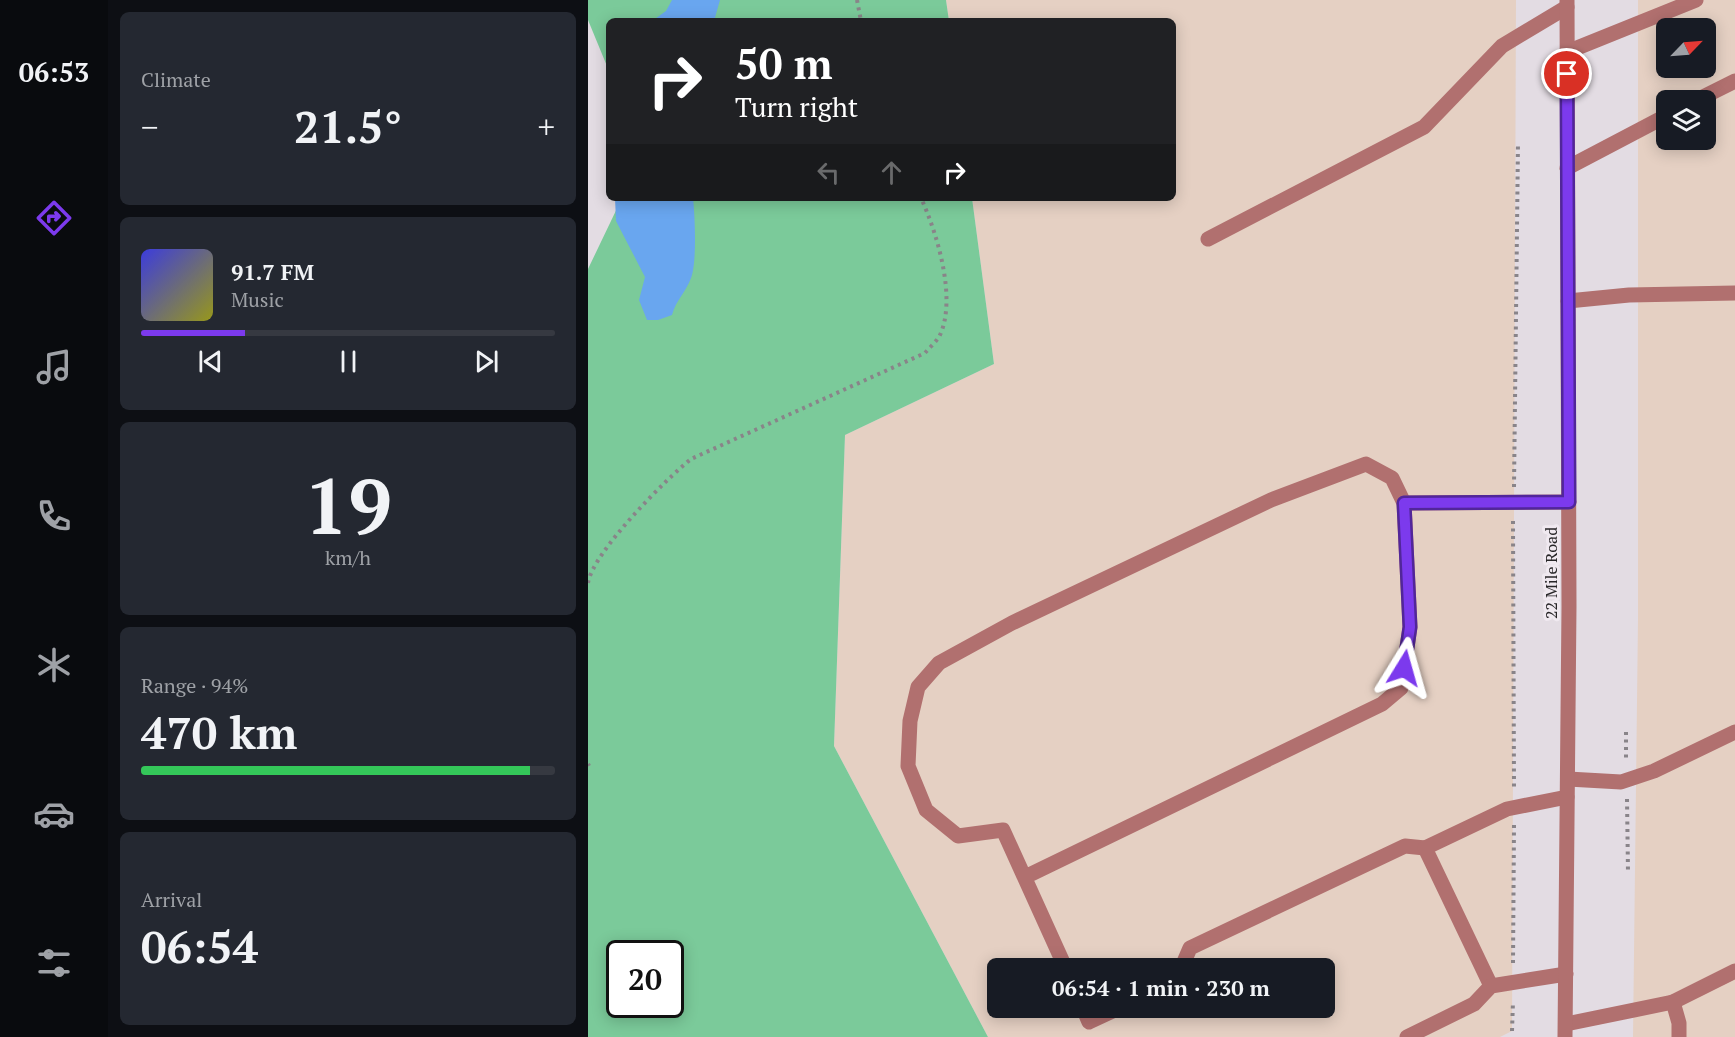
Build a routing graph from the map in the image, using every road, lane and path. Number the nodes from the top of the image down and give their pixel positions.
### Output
1 (857, 0) edge
2 (1696, 0) edge
3 (1567, 4) edge
4 (860, 18) edge
5 (1567, 52) junction
6 (1735, 81) edge
7 (1716, 90) edge
8 (1656, 121) edge
9 (1518, 142) dead end
10 (1568, 168) junction
11 (922, 201) edge
12 (1208, 240) dead end
13 (1735, 293) edge
14 (1568, 301) junction
15 (1569, 502) junction
16 (1404, 503) junction
17 (1513, 504) junction
18 (588, 583) edge
19 (1626, 732) dead end
20 (1735, 732) edge
21 (1568, 779) junction
22 (1627, 780) junction
23 (1567, 798) junction
24 (1514, 808) junction
25 (1425, 849) junction
26 (1628, 872) dead end
27 (1025, 877) junction
28 (1061, 958) edge
29 (1186, 958) edge
30 (1735, 971) edge
31 (1566, 974) junction
32 (1513, 983) junction
33 (1491, 986) junction
34 (1673, 1002) junction
35 (1565, 1030) edge
36 (1512, 1031) dead end
37 (1407, 1037) edge
38 (1679, 1037) edge

1 - 4 path
2 - 5 street
3 - 5 street, 22 Mile Road
3 - 12 street
5 - 10 street, 22 Mile Road
6 - 7 street
8 - 10 street
9 - 17 path
10 - 14 street, 22 Mile Road
11 - 18 path
13 - 14 street
14 - 15 street, 22 Mile Road
15 - 17 street
15 - 21 street, 22 Mile Road
16 - 17 street
16 - 27 street
16 - 27 street
17 - 24 path
19 - 22 path
20 - 22 street
21 - 22 street
21 - 23 street, 22 Mile Road
22 - 26 path
23 - 24 street
23 - 31 street, 22 Mile Road
24 - 25 street
24 - 32 path
25 - 29 street
25 - 33 street
27 - 28 street
30 - 34 street
31 - 32 street
31 - 35 street, 22 Mile Road
32 - 33 street
32 - 36 path
33 - 37 street
34 - 35 street
34 - 38 street

